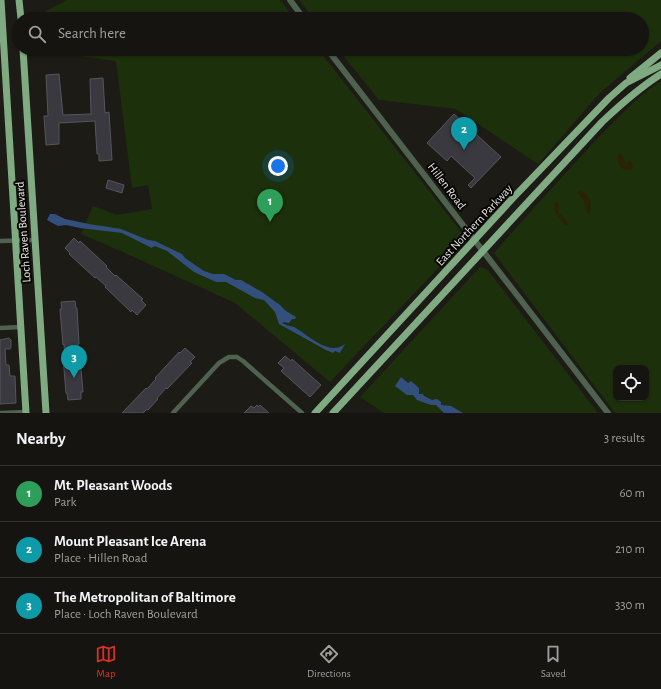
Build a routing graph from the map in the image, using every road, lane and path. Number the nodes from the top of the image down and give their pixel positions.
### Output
1 (1, 0) edge
2 (19, 0) edge
3 (290, 0) edge
4 (20, 12) edge
5 (299, 12) edge
6 (661, 53) edge
7 (23, 56) edge
8 (332, 56) edge
9 (661, 65) edge
10 (661, 74) edge
11 (626, 83) junction
12 (16, 240) junction
13 (35, 240) junction
14 (0, 241) edge
15 (474, 241) junction
16 (483, 252) junction
17 (21, 327) junction
18 (0, 328) edge
19 (26, 412) edge
20 (1, 413) edge
21 (46, 413) edge
22 (173, 413) edge
23 (302, 413) edge
24 (315, 413) edge
25 (334, 413) edge
26 (608, 413) edge

1 - 12 main road, Loch Raven Boulevard
2 - 4 main road
3 - 5 street
6 - 11 main road
7 - 13 main road, Loch Raven Boulevard
8 - 15 street, Hillen Road
9 - 11 main road, East Northern Parkway
10 - 16 main road, East Northern Parkway
11 - 15 main road, East Northern Parkway
12 - 13 street
12 - 14 street
12 - 17 main road, Loch Raven Boulevard
13 - 21 main road, Loch Raven Boulevard
15 - 16 street, Hillen Road
15 - 24 main road, East Northern Parkway
16 - 25 main road, East Northern Parkway
16 - 26 street, Hillen Road
17 - 18 street
17 - 19 main road, Loch Raven Boulevard
19 - 20 street
22 - 23 street

